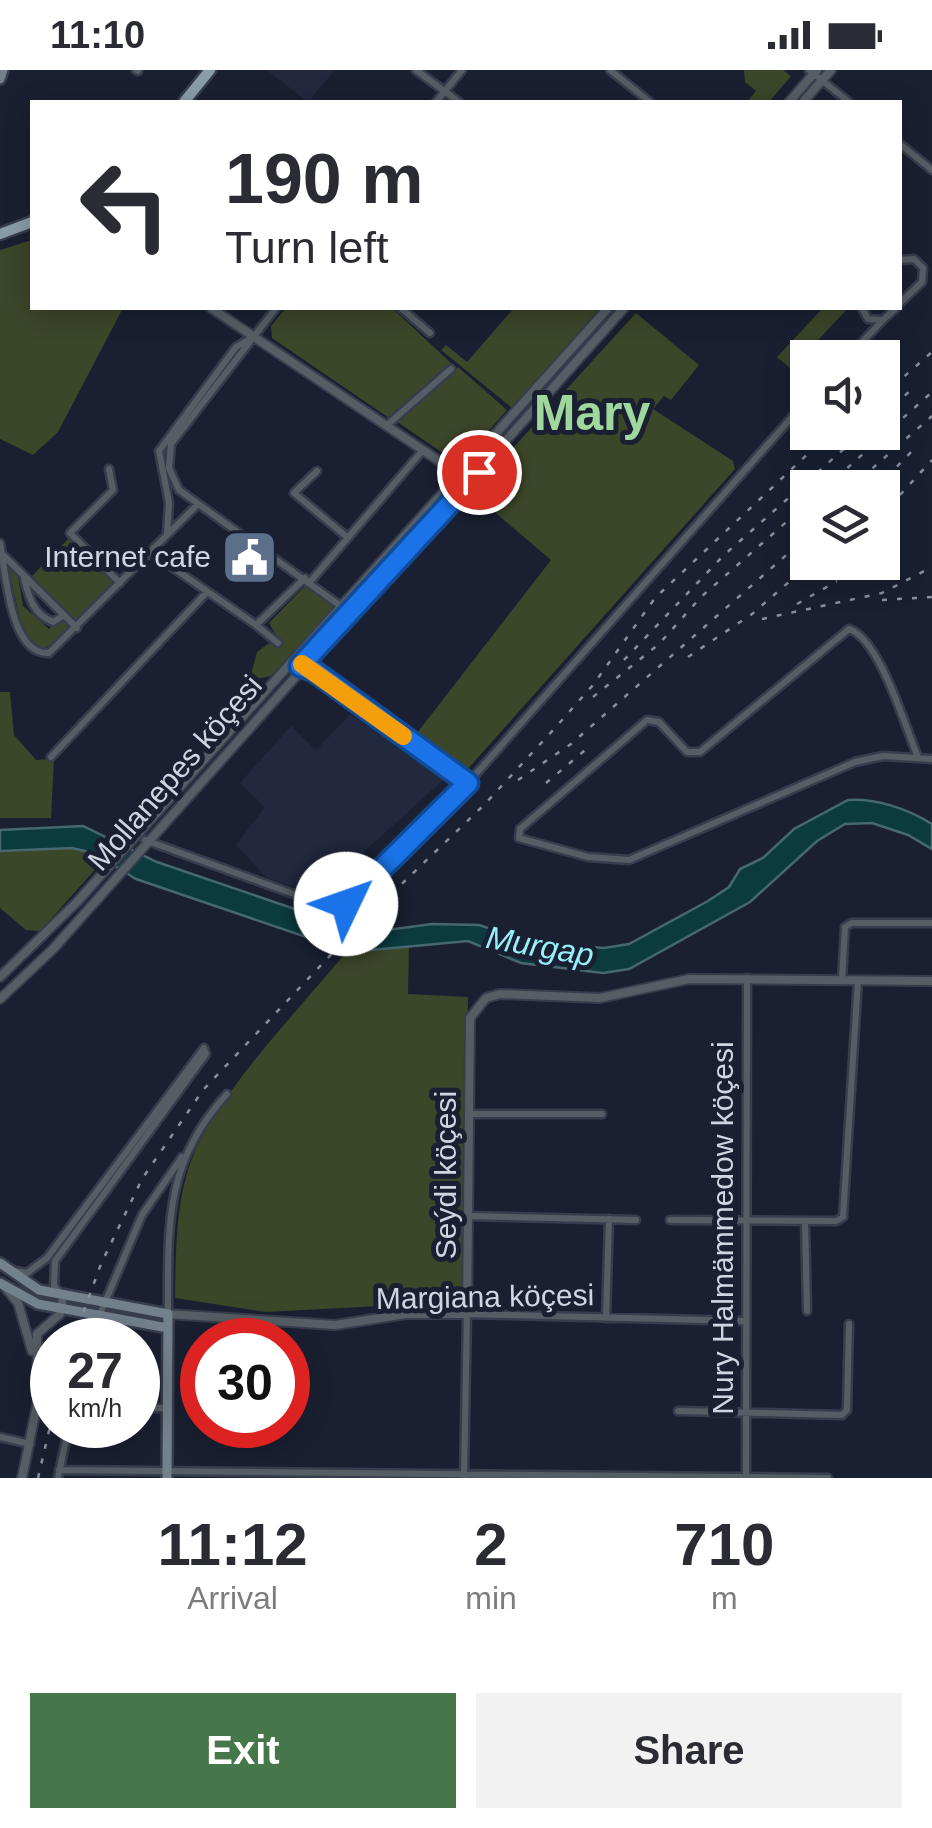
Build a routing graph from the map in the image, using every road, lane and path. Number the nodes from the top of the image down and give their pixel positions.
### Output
1 (4, 70) edge
2 (210, 70) edge
3 (416, 70) edge
4 (462, 70) edge
5 (610, 70) edge
6 (831, 70) edge
7 (813, 71) edge
8 (0, 79) edge
9 (822, 80) junction
10 (444, 92) junction
11 (186, 100) edge
12 (438, 100) edge
13 (455, 100) edge
14 (648, 100) edge
15 (790, 100) edge
16 (805, 100) edge
17 (847, 100) edge
18 (902, 146) edge
19 (932, 170) edge
20 (30, 223) edge
21 (0, 234) edge
22 (902, 260) edge
23 (932, 273) edge
24 (922, 282) junction
25 (902, 301) edge
26 (214, 310) edge
27 (274, 310) edge
28 (403, 310) edge
29 (606, 310) edge
30 (622, 310) edge
31 (863, 310) edge
32 (893, 310) edge
33 (882, 320) junction
34 (430, 332) dead end
35 (253, 336) junction
36 (864, 340) edge
37 (451, 369) dead end
38 (790, 419) edge
39 (386, 426) junction
40 (423, 450) junction
41 (109, 469) dead end
42 (317, 471) dead end
43 (461, 476) junction
44 (471, 482) junction
45 (198, 504) junction
46 (166, 534) junction
47 (346, 538) junction
48 (0, 543) edge
49 (150, 552) junction
50 (2, 554) edge
51 (24, 576) junction
52 (307, 580) junction
53 (120, 583) junction
54 (206, 592) junction
55 (347, 609) junction
56 (64, 616) junction
57 (256, 625) junction
58 (77, 628) junction
59 (278, 642) dead end
60 (300, 666) junction
61 (51, 756) dead end
62 (918, 757) junction
63 (932, 759) edge
64 (468, 783) junction
65 (139, 842) junction
66 (78, 902) junction
67 (86, 908) junction
68 (932, 923) edge
69 (0, 977) edge
70 (747, 978) junction
71 (842, 980) junction
72 (858, 980) junction
73 (932, 980) edge
74 (0, 1000) edge
75 (227, 1094) dead end
76 (469, 1114) junction
77 (602, 1114) dead end
78 (186, 1152) junction
79 (116, 1171) junction
80 (468, 1216) junction
81 (608, 1219) junction
82 (636, 1220) dead end
83 (670, 1220) dead end
84 (805, 1221) junction
85 (744, 1222) junction
86 (3, 1266) edge
87 (2, 1284) edge
88 (63, 1297) junction
89 (100, 1303) junction
90 (61, 1309) junction
91 (807, 1311) dead end
92 (168, 1314) junction
93 (466, 1314) junction
94 (96, 1315) junction
95 (52, 1318) edge
96 (95, 1318) edge
97 (606, 1318) junction
98 (744, 1321) junction
99 (849, 1324) dead end
100 (168, 1328) junction
101 (30, 1342) edge
102 (160, 1408) edge
103 (168, 1408) junction
104 (678, 1411) dead end
105 (746, 1412) junction
106 (0, 1438) edge
107 (30, 1444) joint
108 (64, 1448) edge
109 (58, 1474) edge
110 (167, 1475) edge
111 (323, 1476) edge
112 (464, 1477) edge
113 (746, 1477) edge
114 (22, 1478) edge
115 (828, 1478) edge

1 - 8 main road
2 - 11 main road
3 - 10 street
4 - 10 street
5 - 14 street
6 - 9 street
7 - 9 street
7 - 15 street
9 - 16 street
9 - 17 street
10 - 12 street
10 - 13 street
18 - 19 street
20 - 21 main road
22 - 24 street
23 - 24 street
24 - 25 street
26 - 35 street
27 - 35 street
28 - 34 street
29 - 43 street, Mollanepes köçesi
30 - 44 street, Mollanepes köçesi
31 - 33 street
32 - 33 street
33 - 36 street
35 - 39 street
35 - 45 street
35 - 46 street
37 - 39 street
38 - 64 street
39 - 40 street
40 - 43 street
40 - 47 street
41 - 53 street
42 - 47 street
43 - 44 street
43 - 55 street, Mollanepes köçesi
44 - 55 street, Mollanepes köçesi
45 - 46 street
45 - 52 street
46 - 49 street
47 - 52 street
48 - 50 street
49 - 53 street
49 - 54 street
50 - 51 street
50 - 58 street
51 - 56 street
51 - 56 street
52 - 55 street
52 - 57 street
53 - 58 street
54 - 57 street
54 - 61 street
55 - 60 street, Mollanepes köçesi
55 - 65 street, Mollanepes köçesi
56 - 58 street
57 - 59 street
60 - 64 street
60 - 65 street, Mollanepes köçesi
62 - 62 street
62 - 63 street
64 - 65 street
65 - 66 street, Mollanepes köçesi
65 - 67 street, Mollanepes köçesi
66 - 67 street
66 - 69 street, Mollanepes köçesi
67 - 74 street, Mollanepes köçesi
68 - 71 street
70 - 71 street
70 - 76 street, Seýdi köçesi
70 - 85 street, Nury Halmämmedow köçesi
71 - 72 street
72 - 73 street
72 - 84 street
75 - 78 street
76 - 77 street
76 - 80 street, Seýdi köçesi
78 - 89 street
78 - 92 street
79 - 79 street
79 - 86 street
79 - 88 street
80 - 81 street
80 - 93 street, Seýdi köçesi
81 - 82 street
81 - 97 street
83 - 85 street
84 - 85 street
84 - 91 street
85 - 98 street, Nury Halmämmedow köçesi
86 - 88 main road
87 - 90 main road
87 - 101 street
88 - 89 main road
88 - 90 street
89 - 92 main road
89 - 94 street
90 - 94 main road
90 - 95 street
92 - 93 street, Margiana köçesi
92 - 100 main road
93 - 97 street, Margiana köçesi
93 - 112 street, Seýdi köçesi
94 - 96 street
94 - 100 main road
97 - 98 street, Margiana köçesi
98 - 105 street, Nury Halmämmedow köçesi
99 - 105 street
100 - 103 main road
102 - 103 street
103 - 110 main road
104 - 105 street
105 - 113 street, Nury Halmämmedow köçesi
106 - 107 street
107 - 114 street
108 - 109 street
109 - 110 street
110 - 111 street
111 - 112 street
112 - 113 street
113 - 115 street

